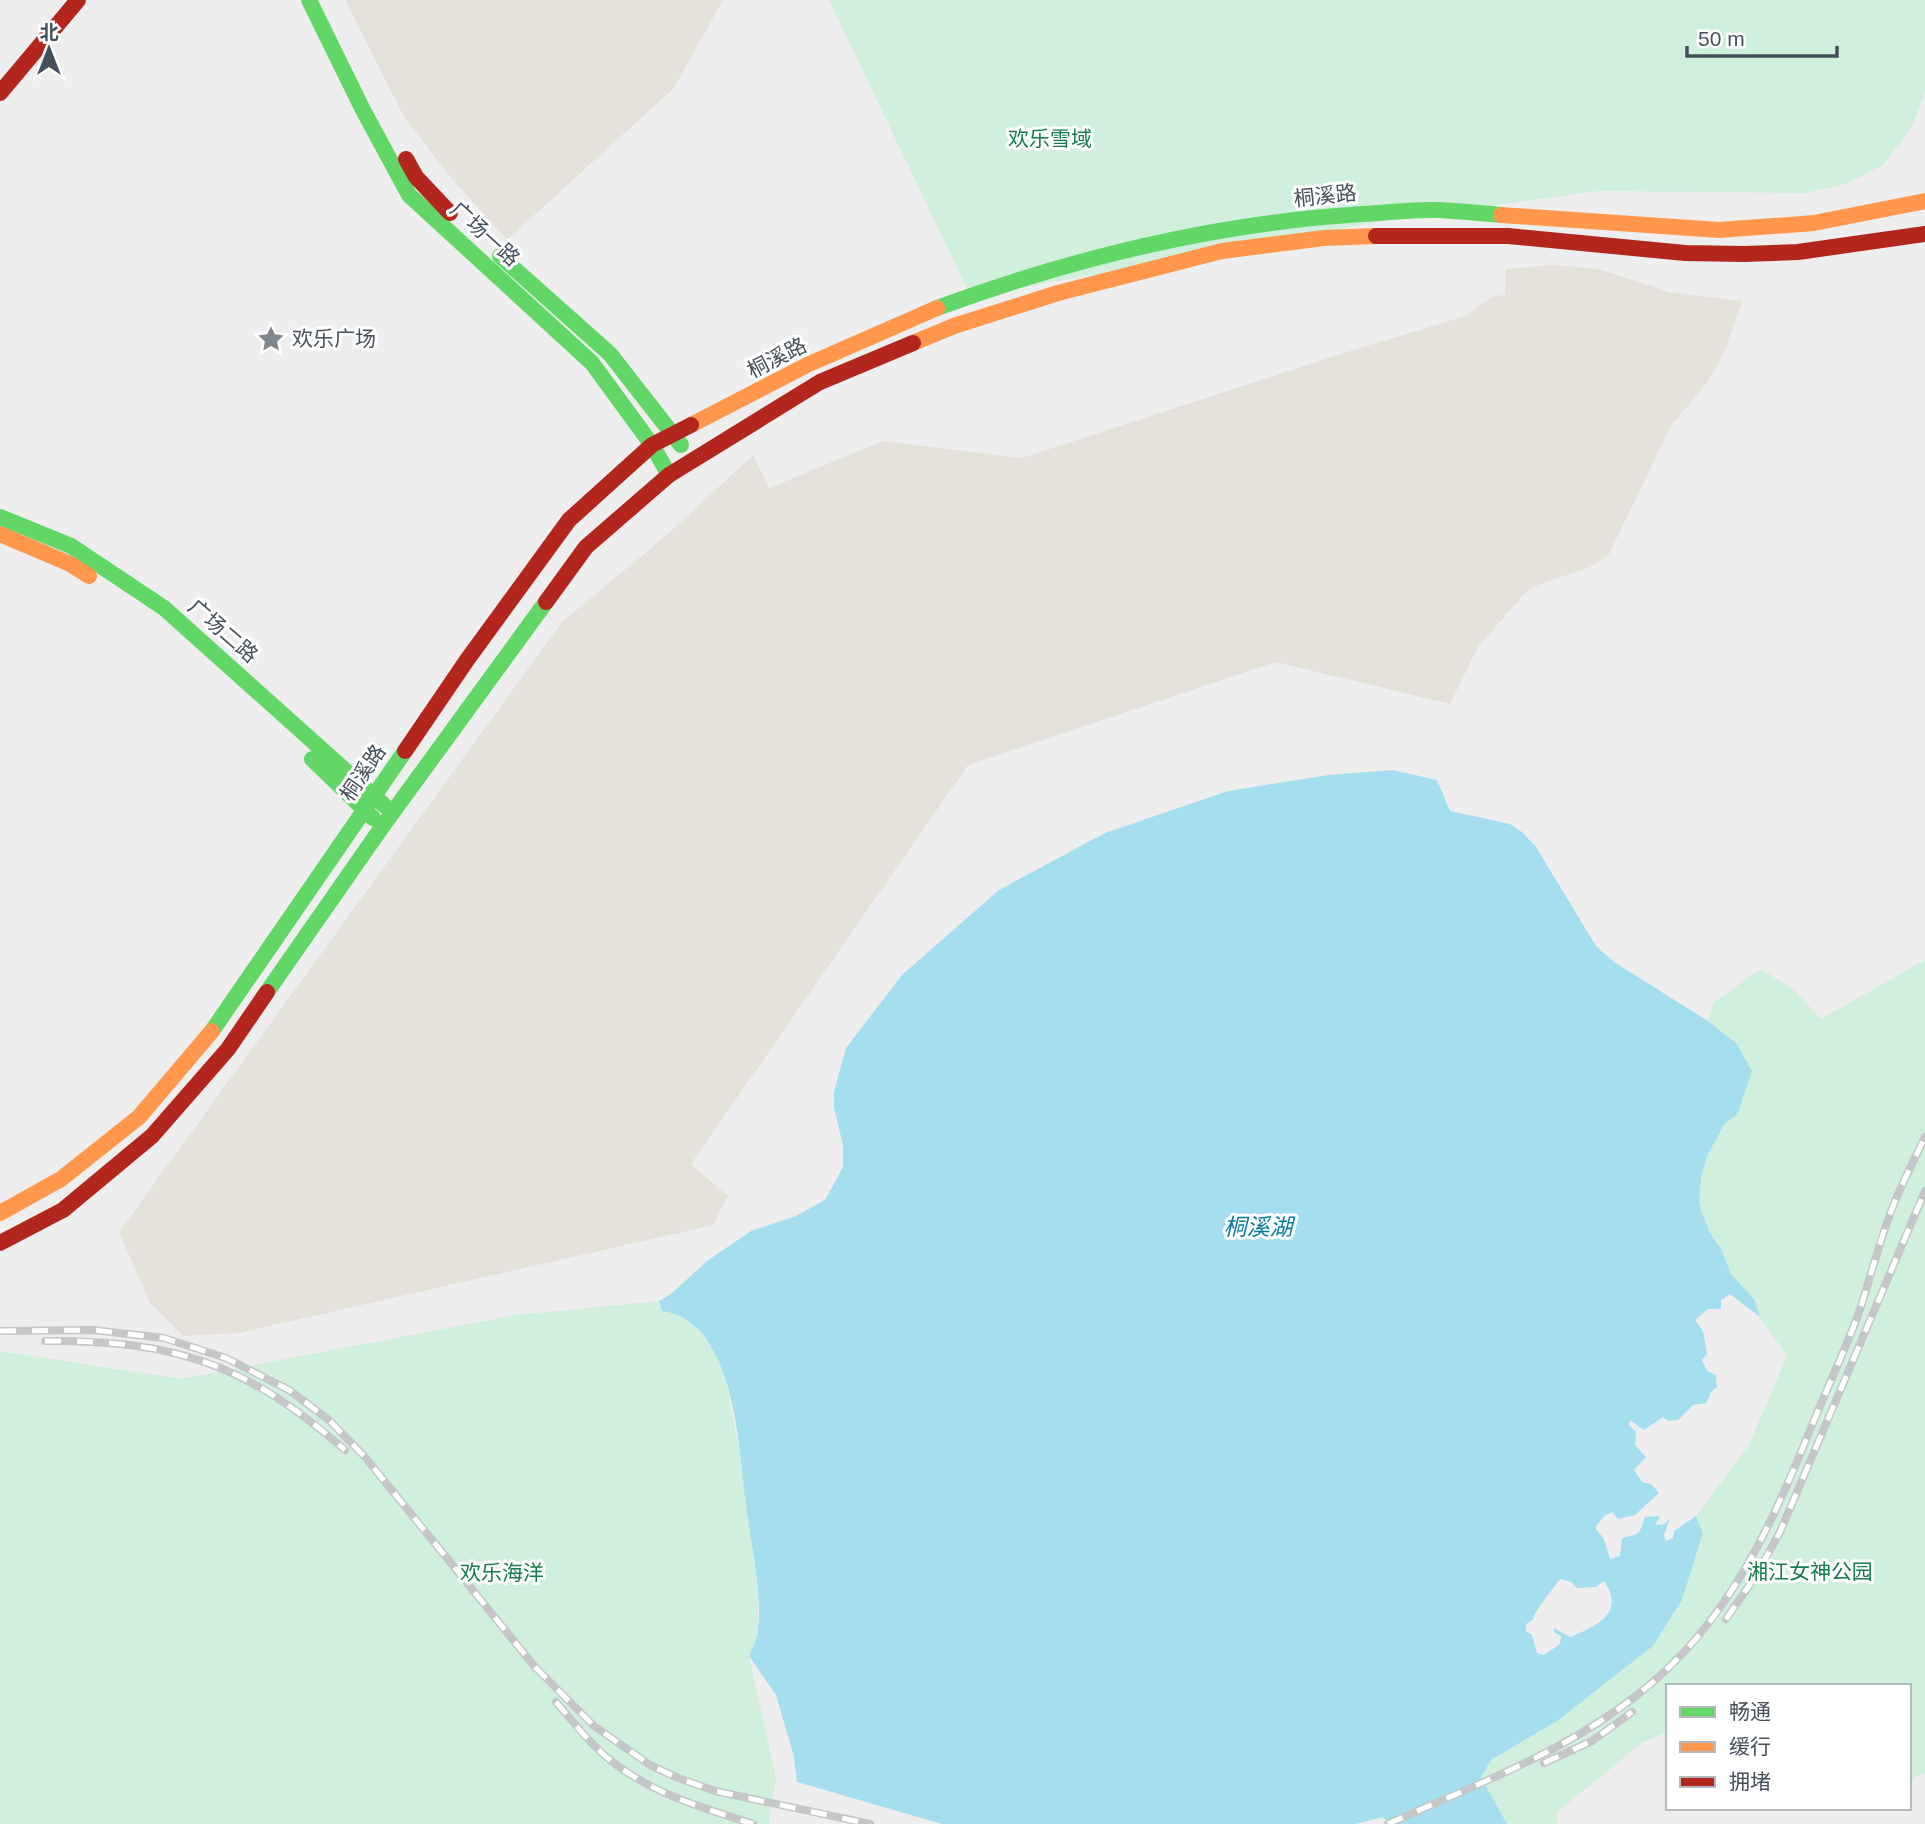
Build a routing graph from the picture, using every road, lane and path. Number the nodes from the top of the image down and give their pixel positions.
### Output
1 (78, 0) edge
2 (309, 0) edge
3 (324, 0) edge
4 (0, 93) edge
5 (1925, 201) edge
6 (1925, 234) edge
7 (674, 435) junction
8 (652, 445) junction
9 (691, 460) junction
10 (669, 475) junction
11 (0, 517) edge
12 (0, 534) edge
13 (373, 795) junction
14 (364, 810) junction
15 (392, 813) junction
16 (382, 827) junction
17 (0, 1213) edge
18 (0, 1243) edge

1 - 4 main road
2 - 8 main road, 广场一路
3 - 7 main road, 广场一路
5 - 7 main road, 桐溪路
6 - 9 main road, 桐溪路
7 - 8 main road, 桐溪路
7 - 9 main road, 广场一路
8 - 10 main road, 广场一路
8 - 13 main road, 桐溪路
9 - 10 main road, 桐溪路
10 - 15 main road, 桐溪路
11 - 13 main road, 广场二路
12 - 14 main road, 广场二路
13 - 14 main road, 桐溪路
13 - 15 main road, 广场二路
14 - 16 main road, 广场二路
14 - 17 main road, 桐溪路
15 - 16 main road, 桐溪路
16 - 18 main road, 桐溪路

